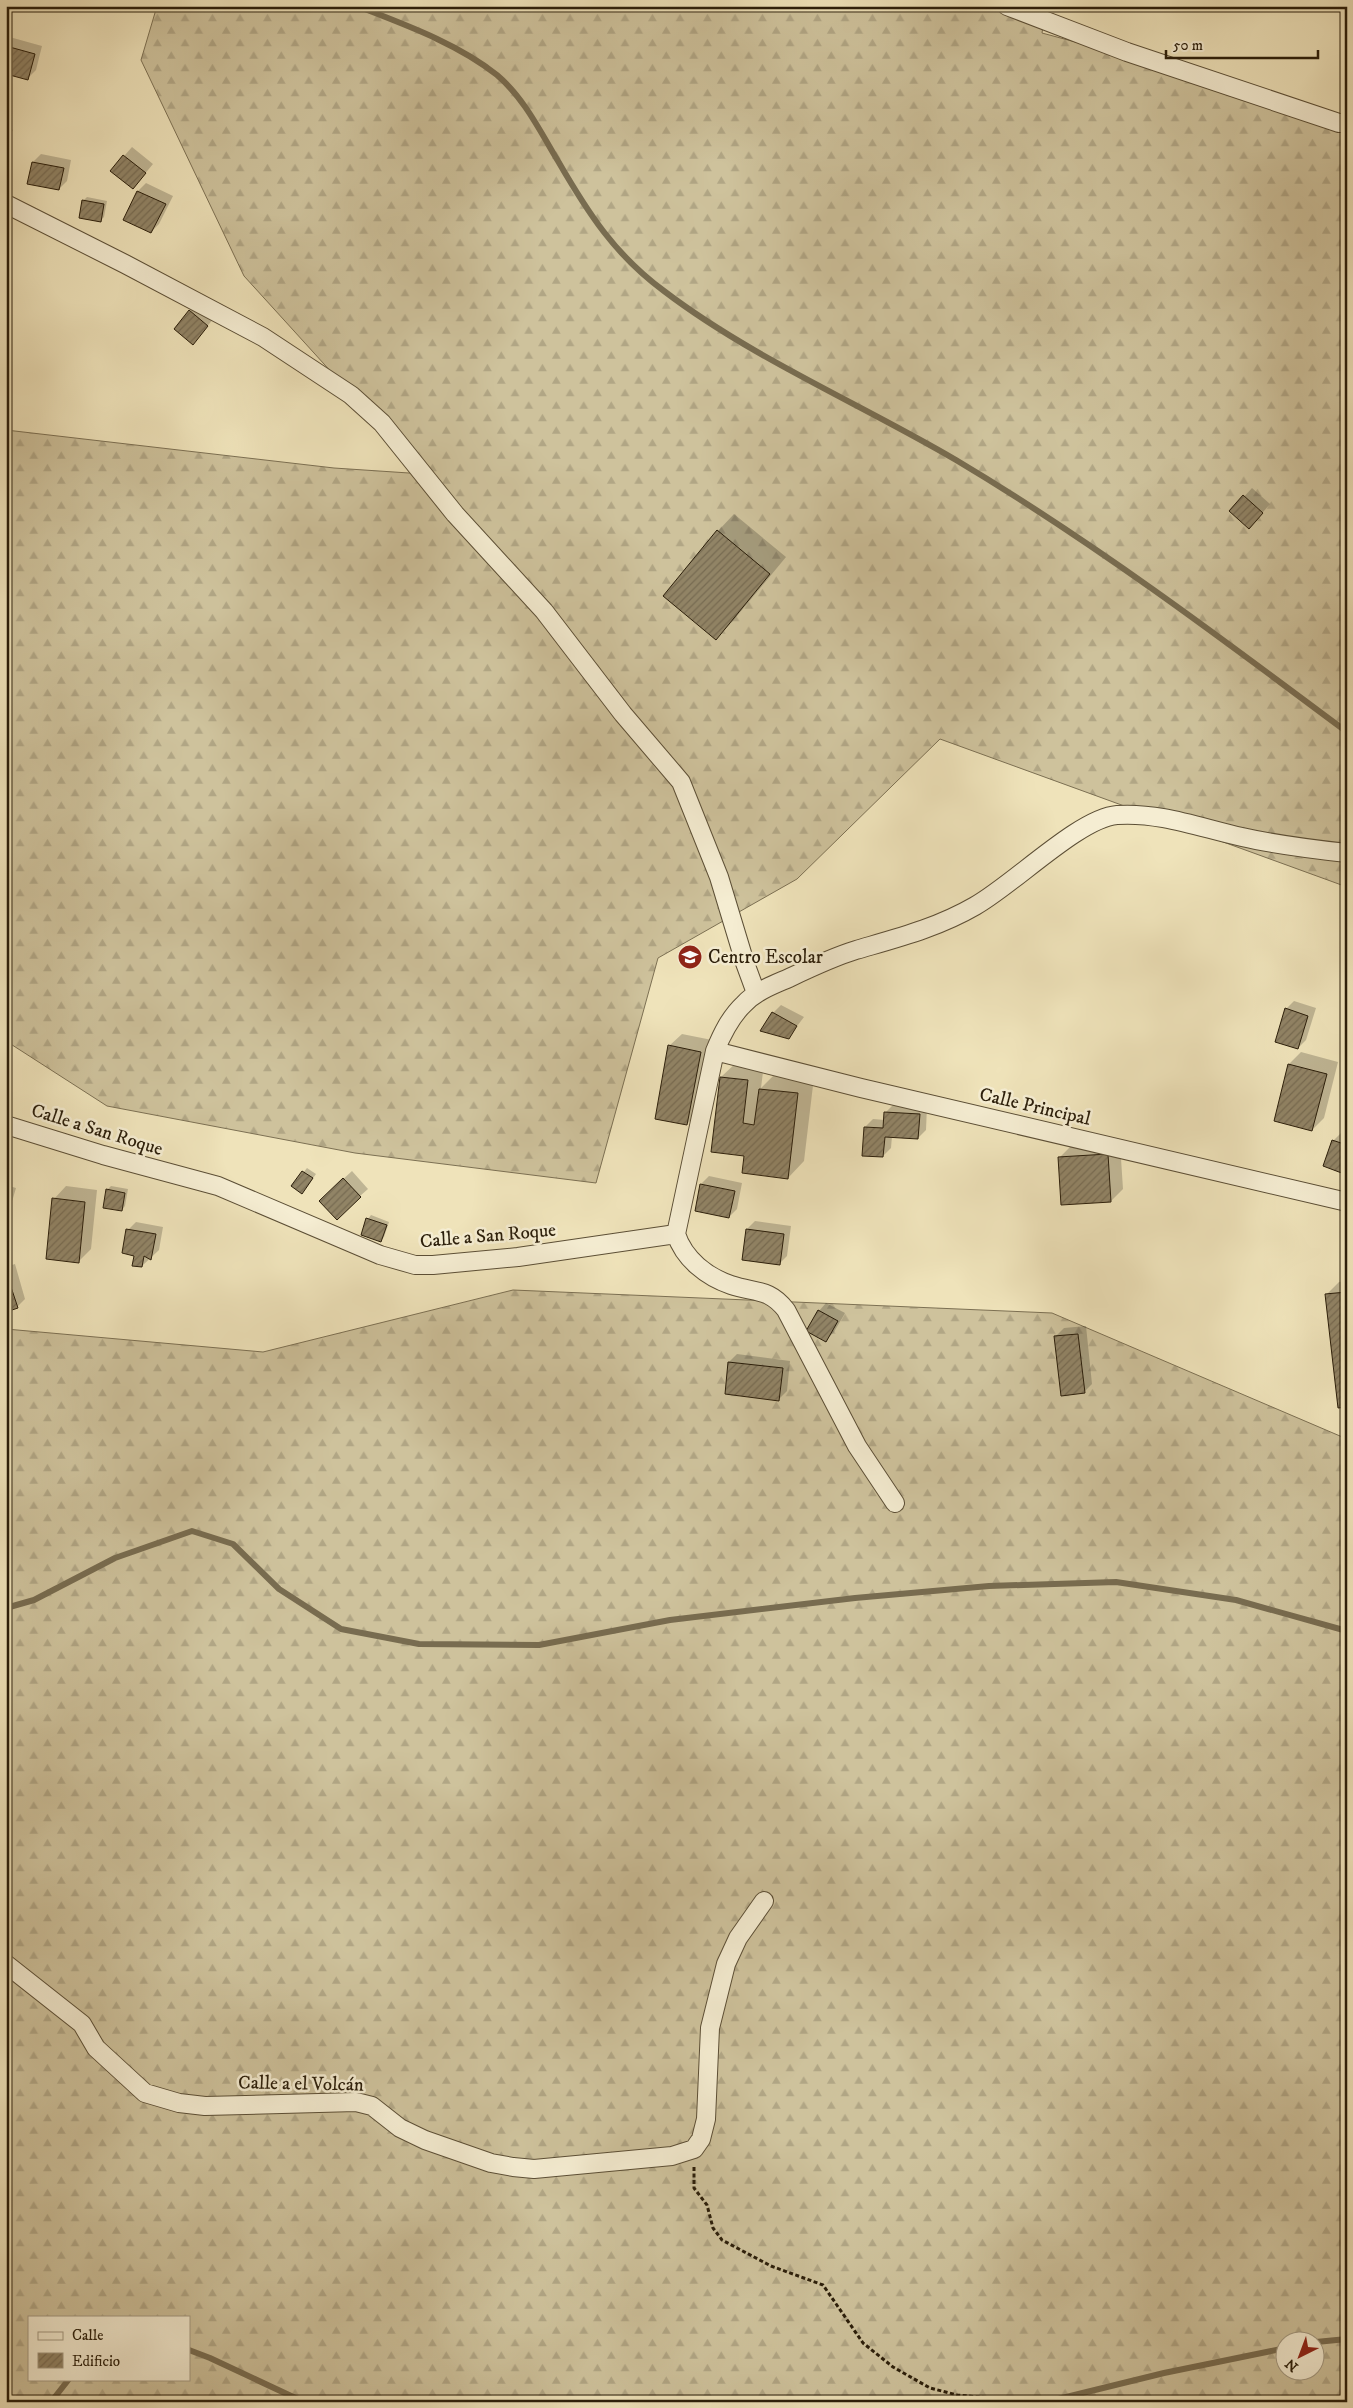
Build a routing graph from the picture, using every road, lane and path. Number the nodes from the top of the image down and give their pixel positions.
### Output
1 (1007, 6) edge
2 (1347, 122) edge
3 (6, 204) edge
4 (1347, 853) edge
5 (756, 993) junction
6 (714, 1052) junction
7 (6, 1125) edge
8 (1347, 1202) edge
9 (676, 1234) junction
10 (895, 1503) dead end
11 (764, 1901) dead end
12 (6, 1964) edge
13 (694, 2149) junction
14 (1035, 2402) edge

1 - 2 street
3 - 5 street
4 - 5 street
5 - 6 street
6 - 8 street, Calle Principal
6 - 9 street
7 - 9 street, Calle a San Roque
9 - 10 street
11 - 13 street
12 - 13 street, Calle a el Volcán
13 - 14 path

